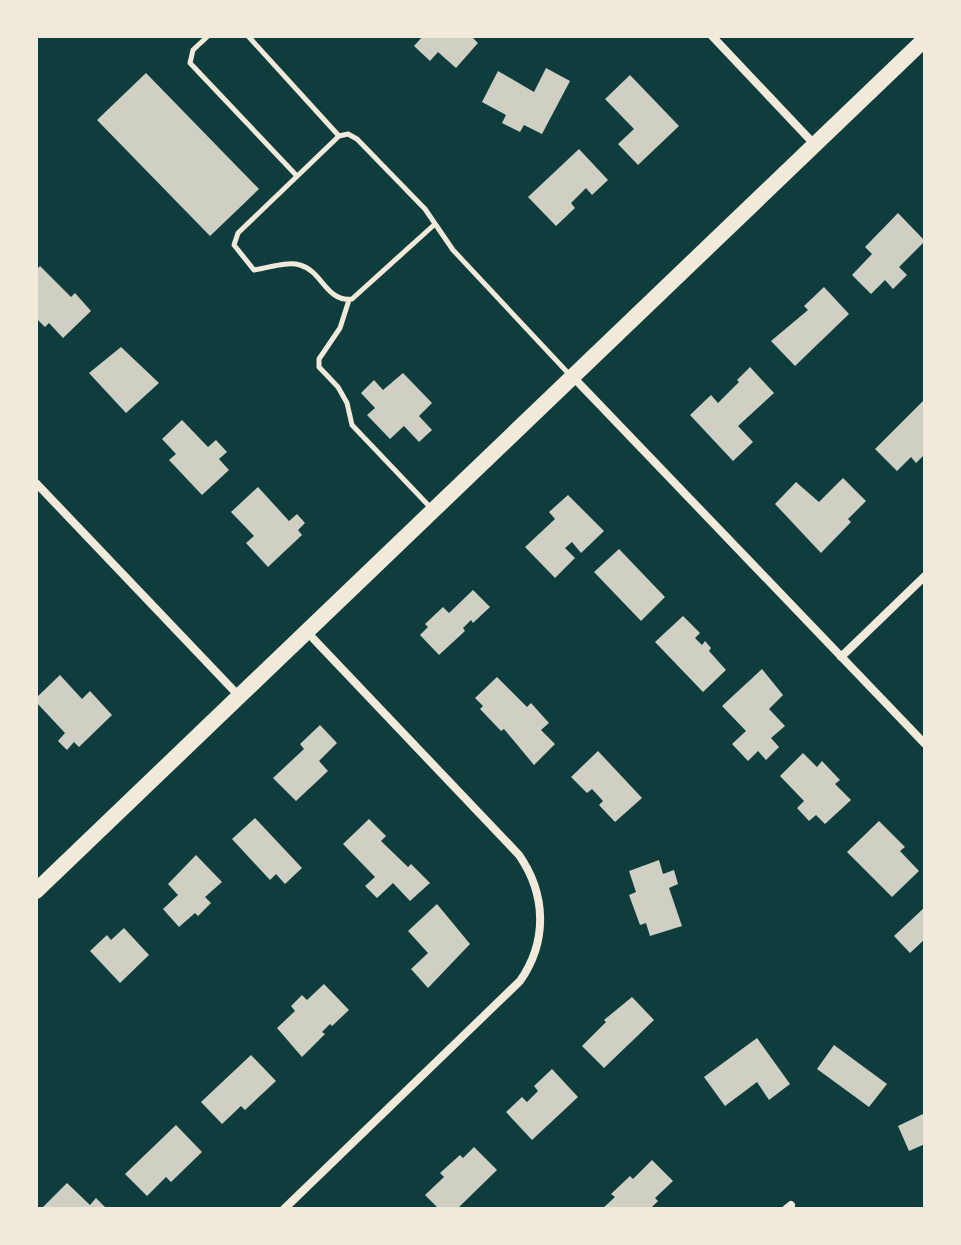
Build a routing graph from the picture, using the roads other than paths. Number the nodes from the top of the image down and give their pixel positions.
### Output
1 (208, 36) edge
2 (248, 36) edge
3 (712, 36) edge
4 (925, 39) edge
5 (339, 136) junction
6 (816, 146) junction
7 (297, 176) junction
8 (435, 224) junction
9 (349, 300) junction
10 (573, 377) junction
11 (36, 483) edge
12 (433, 511) junction
13 (925, 576) edge
14 (307, 631) junction
15 (841, 657) junction
16 (239, 696) junction
17 (925, 744) edge
18 (36, 891) edge
19 (284, 1209) edge

1 - 7 lane
2 - 5 lane
3 - 6 street
4 - 6 main road
5 - 7 lane
5 - 8 lane
6 - 10 main road
7 - 9 lane
8 - 9 lane
8 - 10 lane
9 - 12 lane
10 - 12 main road
10 - 15 street
11 - 16 street
12 - 14 main road
13 - 15 street
14 - 16 main road
14 - 19 street
15 - 17 street
16 - 18 main road

